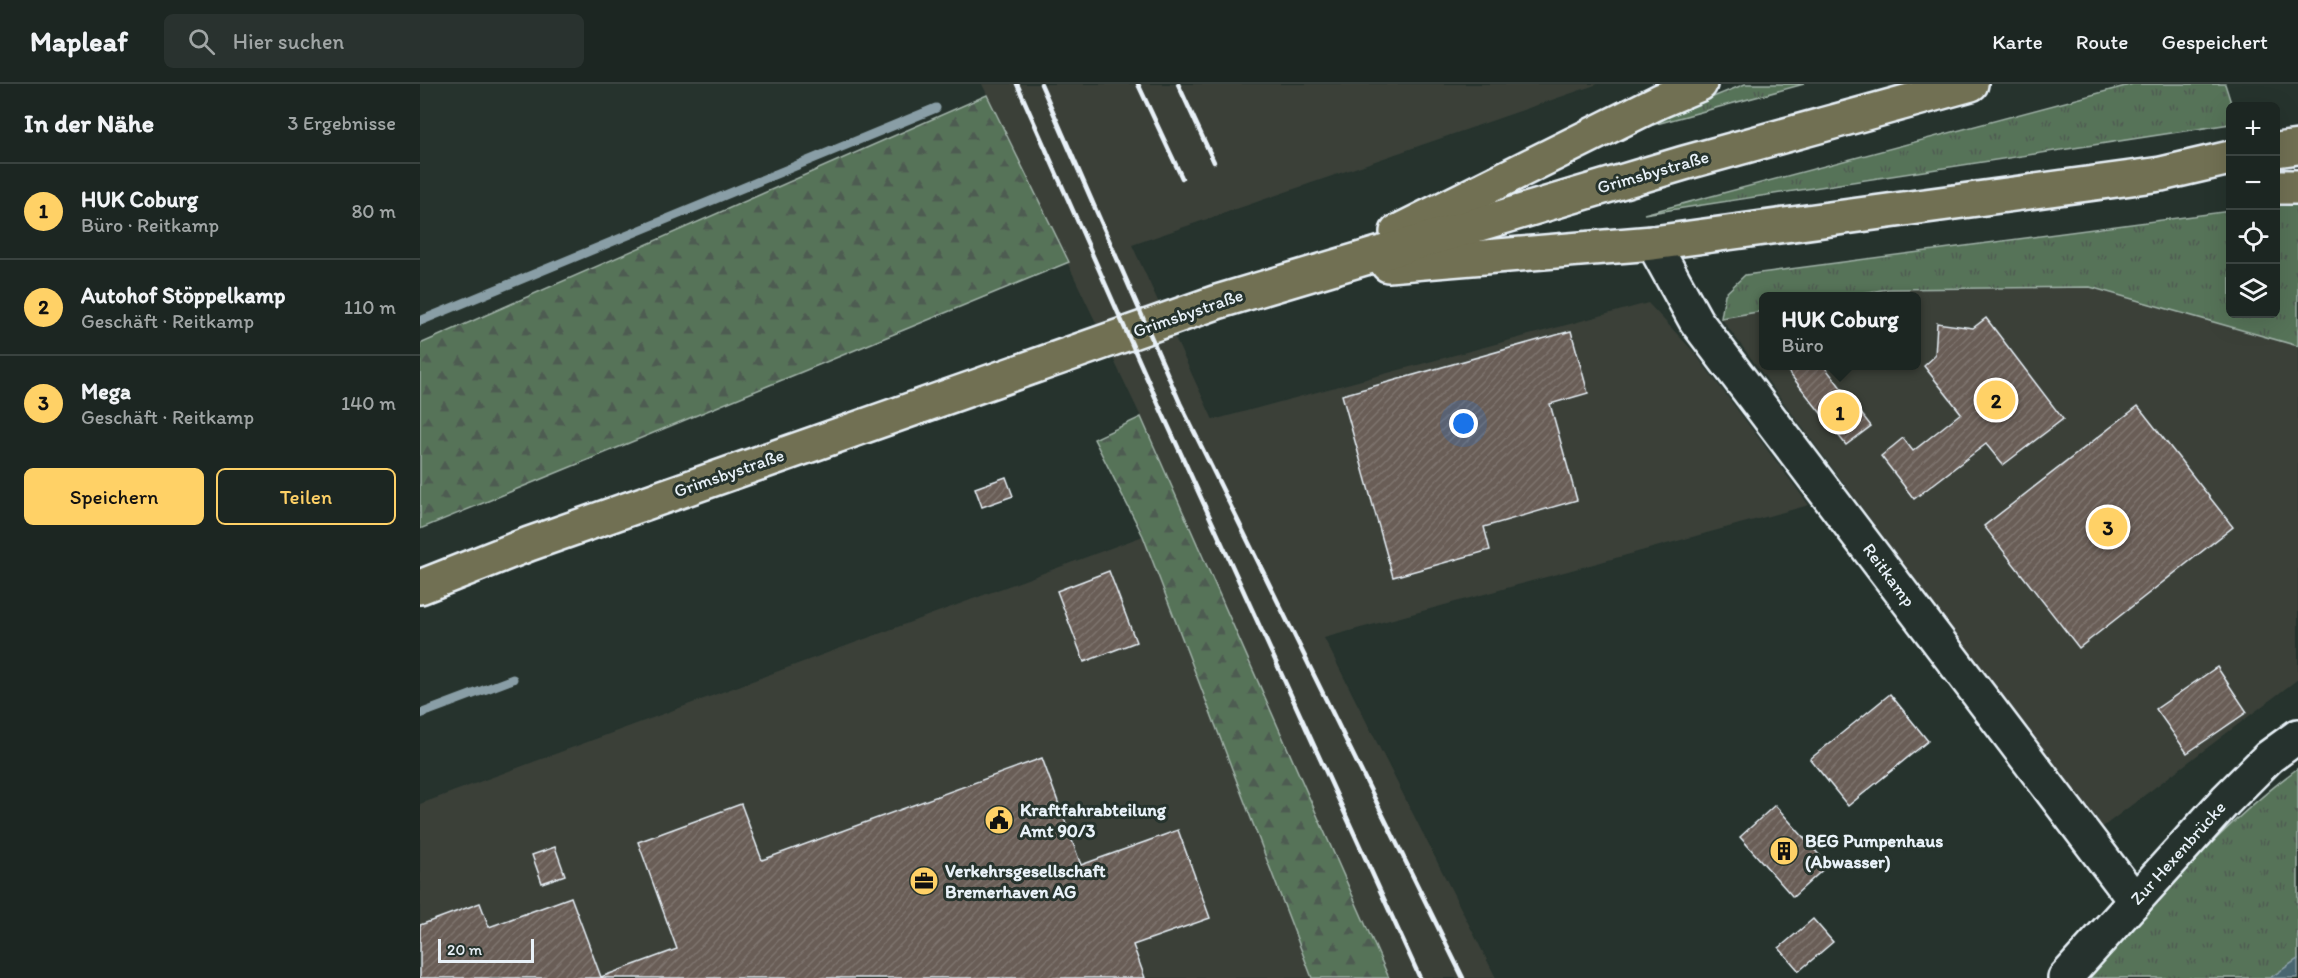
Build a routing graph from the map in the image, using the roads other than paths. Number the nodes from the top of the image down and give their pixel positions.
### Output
1 (1700, 84) edge
2 (1971, 84) edge
3 (2298, 147) edge
4 (2280, 149) edge
5 (2226, 159) edge
6 (2161, 174) junction
7 (2226, 182) edge
8 (2280, 187) edge
9 (2298, 187) edge
10 (1653, 243) junction
11 (1318, 272) junction
12 (420, 587) edge
13 (2298, 736) edge
14 (2135, 901) junction
15 (2065, 978) edge

1 - 11 highway
2 - 11 highway, Grimsbystraße
3 - 4 highway
5 - 6 highway
6 - 7 highway
6 - 10 highway
8 - 9 highway
10 - 11 highway
10 - 14 street, Reitkamp
11 - 12 highway, Grimsbystraße
13 - 14 street, Zur Hexenbrücke
14 - 15 street, Zur Hexenbrücke

